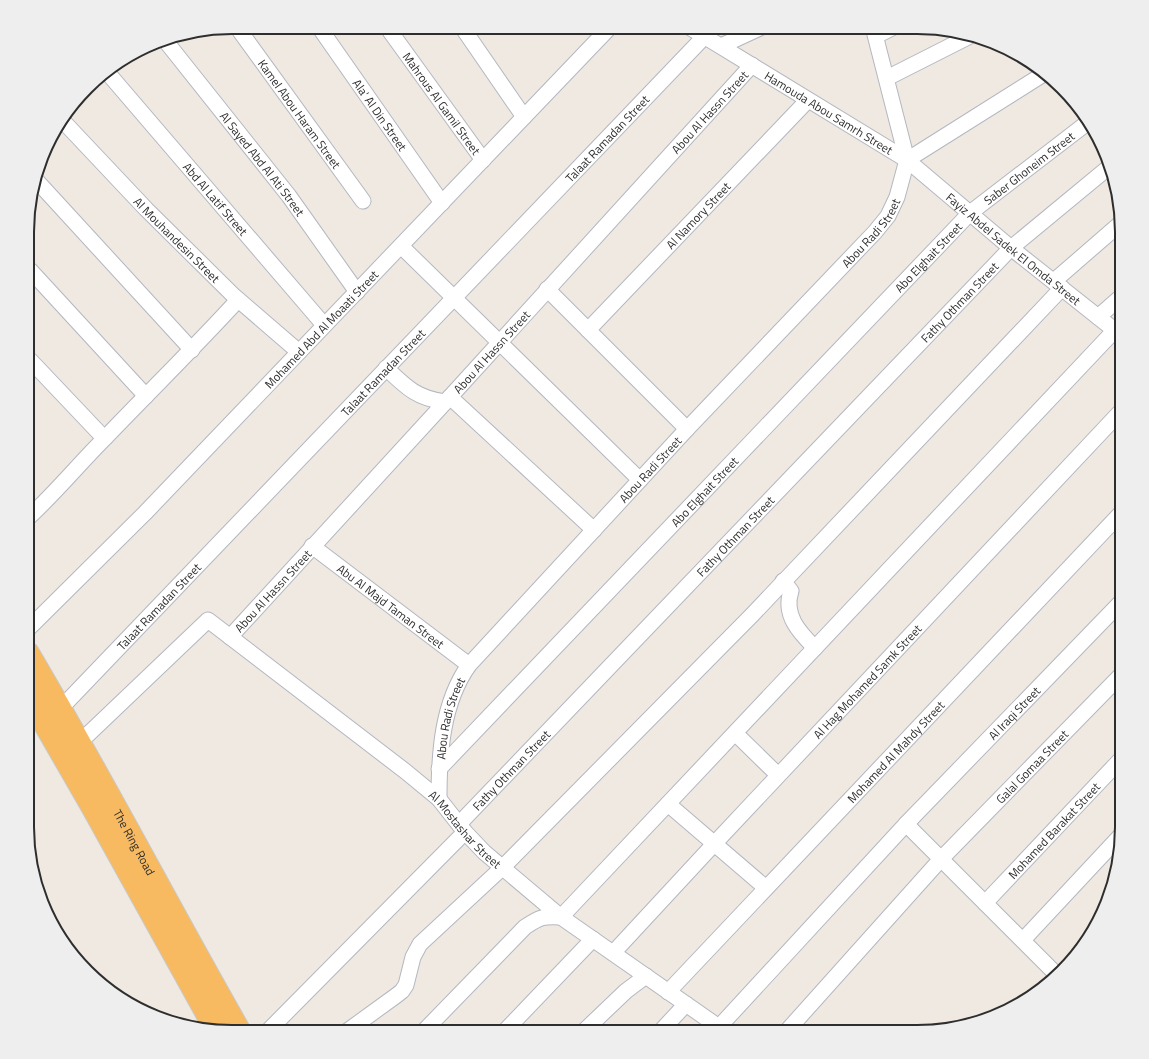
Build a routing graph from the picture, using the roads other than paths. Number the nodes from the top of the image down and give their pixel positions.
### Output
1 (242, 34) edge
2 (324, 34) edge
3 (392, 34) edge
4 (467, 34) edge
5 (603, 34) edge
6 (700, 34) edge
7 (747, 34) edge
8 (876, 34) edge
9 (704, 37) junction
10 (964, 40) edge
11 (169, 45) edge
12 (721, 46) junction
13 (752, 65) junction
14 (111, 76) edge
15 (1039, 77) edge
16 (887, 78) junction
17 (808, 100) junction
18 (524, 117) junction
19 (66, 124) edge
20 (1084, 125) edge
21 (483, 160) junction
22 (907, 160) junction
23 (1105, 170) edge
24 (40, 185) edge
25 (363, 201) dead end
26 (442, 203) junction
27 (970, 213) junction
28 (1115, 229) edge
29 (401, 246) junction
30 (1011, 248) junction
31 (34, 274) edge
32 (1058, 284) junction
33 (547, 289) junction
34 (357, 292) junction
35 (454, 298) junction
36 (238, 300) junction
37 (1115, 302) edge
38 (1098, 317) junction
39 (324, 325) junction
40 (588, 330) junction
41 (1115, 331) edge
42 (1115, 336) edge
43 (498, 342) junction
44 (192, 350) junction
45 (298, 352) junction
46 (34, 364) edge
47 (386, 368) junction
48 (146, 396) junction
49 (447, 399) junction
50 (1115, 417) edge
51 (687, 429) junction
52 (104, 438) junction
53 (640, 480) junction
54 (34, 512) edge
55 (1115, 519) edge
56 (594, 530) junction
57 (312, 546) junction
58 (783, 581) junction
59 (1115, 608) edge
60 (34, 623) edge
61 (230, 636) junction
62 (815, 648) junction
63 (34, 663) edge
64 (469, 665) junction
65 (1115, 681) edge
66 (34, 705) edge
67 (61, 708) junction
68 (735, 733) junction
69 (80, 742) junction
70 (1115, 765) edge
71 (439, 769) junction
72 (778, 775) junction
73 (439, 799) junction
74 (668, 804) junction
75 (906, 824) junction
76 (462, 828) junction
77 (1115, 842) edge
78 (714, 844) junction
79 (941, 859) junction
80 (503, 867) junction
81 (766, 888) junction
82 (986, 903) junction
83 (561, 917) junction
84 (593, 939) junction
85 (1023, 940) junction
86 (613, 953) junction
87 (187, 957) junction
88 (1053, 971) edge
89 (646, 976) junction
90 (668, 992) junction
91 (686, 1004) junction
92 (214, 1024) edge
93 (235, 1025) edge
94 (274, 1025) edge
95 (356, 1025) edge
96 (430, 1025) edge
97 (511, 1025) edge
98 (590, 1025) edge
99 (666, 1025) edge
100 (717, 1025) edge
101 (727, 1025) edge
102 (792, 1025) edge

1 - 25 street, Kamel Abou Haram Street
2 - 26 street, Ala' Al Din Street
3 - 21 street, Mahrous Al Gamil Street
4 - 18 street
5 - 18 street, Mohamed Abd Al Moaati Street
6 - 9 street, Hamouda Abou Samrh Street
7 - 12 street
8 - 16 street
9 - 12 street, Hamouda Abou Samrh Street
9 - 35 street, Talaat Ramadan Street
10 - 16 street
11 - 34 street, Al Sayed Abd Al Ati Street
12 - 13 street, Hamouda Abou Samrh Street
13 - 17 street, Hamouda Abou Samrh Street
13 - 33 street, Abou Al Hassn Street
14 - 39 street, Abd Al Latif Street
15 - 22 street
16 - 22 street
17 - 22 street, Hamouda Abou Samrh Street
17 - 40 street, Al Namory Street
18 - 21 street, Mohamed Abd Al Moaati Street
19 - 36 street, Al Mouhandesin Street
20 - 27 street, Saber Ghoneim Street
21 - 26 street, Mohamed Abd Al Moaati Street
22 - 27 street, Fayiz Abdel Sadek El Omda Street
22 - 51 street, Abou Radi Street
23 - 30 street, Fathy Othman Street
24 - 44 street
26 - 29 street, Mohamed Abd Al Moaati Street
27 - 30 street, Fayiz Abdel Sadek El Omda Street
27 - 71 street, Abo Elghait Street
28 - 32 street
29 - 34 street, Mohamed Abd Al Moaati Street
29 - 35 street
30 - 32 street, Fayiz Abdel Sadek El Omda Street
30 - 76 street, Fathy Othman Street
31 - 48 street
32 - 38 street, Fayiz Abdel Sadek El Omda Street
32 - 58 street
33 - 40 street
33 - 43 street, Abou Al Hassn Street
34 - 39 street, Mohamed Abd Al Moaati Street
35 - 43 street
35 - 47 street, Talaat Ramadan Street
36 - 44 street
36 - 45 street, Al Mouhandesin Street
37 - 38 street
38 - 41 street, Fayiz Abdel Sadek El Omda Street
39 - 45 street, Mohamed Abd Al Moaati Street
40 - 51 street
42 - 62 street
43 - 49 street, Abou Al Hassn Street
43 - 53 street
44 - 48 street
45 - 60 street, Mohamed Abd Al Moaati Street
46 - 52 street
47 - 49 street
47 - 67 street, Talaat Ramadan Street
48 - 52 street
49 - 56 street
49 - 57 street, Abou Al Hassn Street
50 - 72 street, Al Hag Mohamed Samk Street
51 - 53 street, Abou Radi Street
52 - 54 street
53 - 56 street, Abou Radi Street
55 - 81 street, Mohamed Al Mahdy Street
56 - 64 street, Abou Radi Street
57 - 61 street, Abou Al Hassn Street
57 - 64 street, Abu Al Majd Taman Street
58 - 62 street
58 - 80 street
59 - 75 street, Al Iraqi Street
61 - 69 street, Al Mostashar Street
61 - 73 street, Al Mostashar Street
62 - 68 street
63 - 67 highway, The Ring Road
64 - 71 street, Abou Radi Street
65 - 79 street, Galal Gomaa Street
66 - 87 highway, The Ring Road
67 - 69 highway, The Ring Road
68 - 72 street
68 - 74 street
69 - 87 highway, The Ring Road
70 - 82 street, Mohamed Barakat Street
71 - 73 street, Abou Radi Street
72 - 78 street, Al Hag Mohamed Samk Street
73 - 76 street, Al Mostashar Street
74 - 78 street
74 - 83 street
75 - 79 street
75 - 101 street, Al Iraqi Street
76 - 80 street, Al Mostashar Street
76 - 94 street, Fathy Othman Street
77 - 85 street
78 - 81 street
78 - 86 street, Al Hag Mohamed Samk Street
79 - 82 street
79 - 102 street, Galal Gomaa Street
80 - 83 street, Al Mostashar Street
80 - 95 street
81 - 90 street, Mohamed Al Mahdy Street
82 - 85 street
83 - 84 street, Al Mostashar Street
83 - 96 street
84 - 86 street, Al Mostashar Street
84 - 97 street
85 - 88 street
86 - 89 street, Al Mostashar Street
87 - 92 highway, The Ring Road
87 - 93 highway, The Ring Road
89 - 90 street, Al Mostashar Street
89 - 98 street
90 - 91 street, Al Mostashar Street
91 - 99 street
91 - 100 street, Al Mostashar Street

